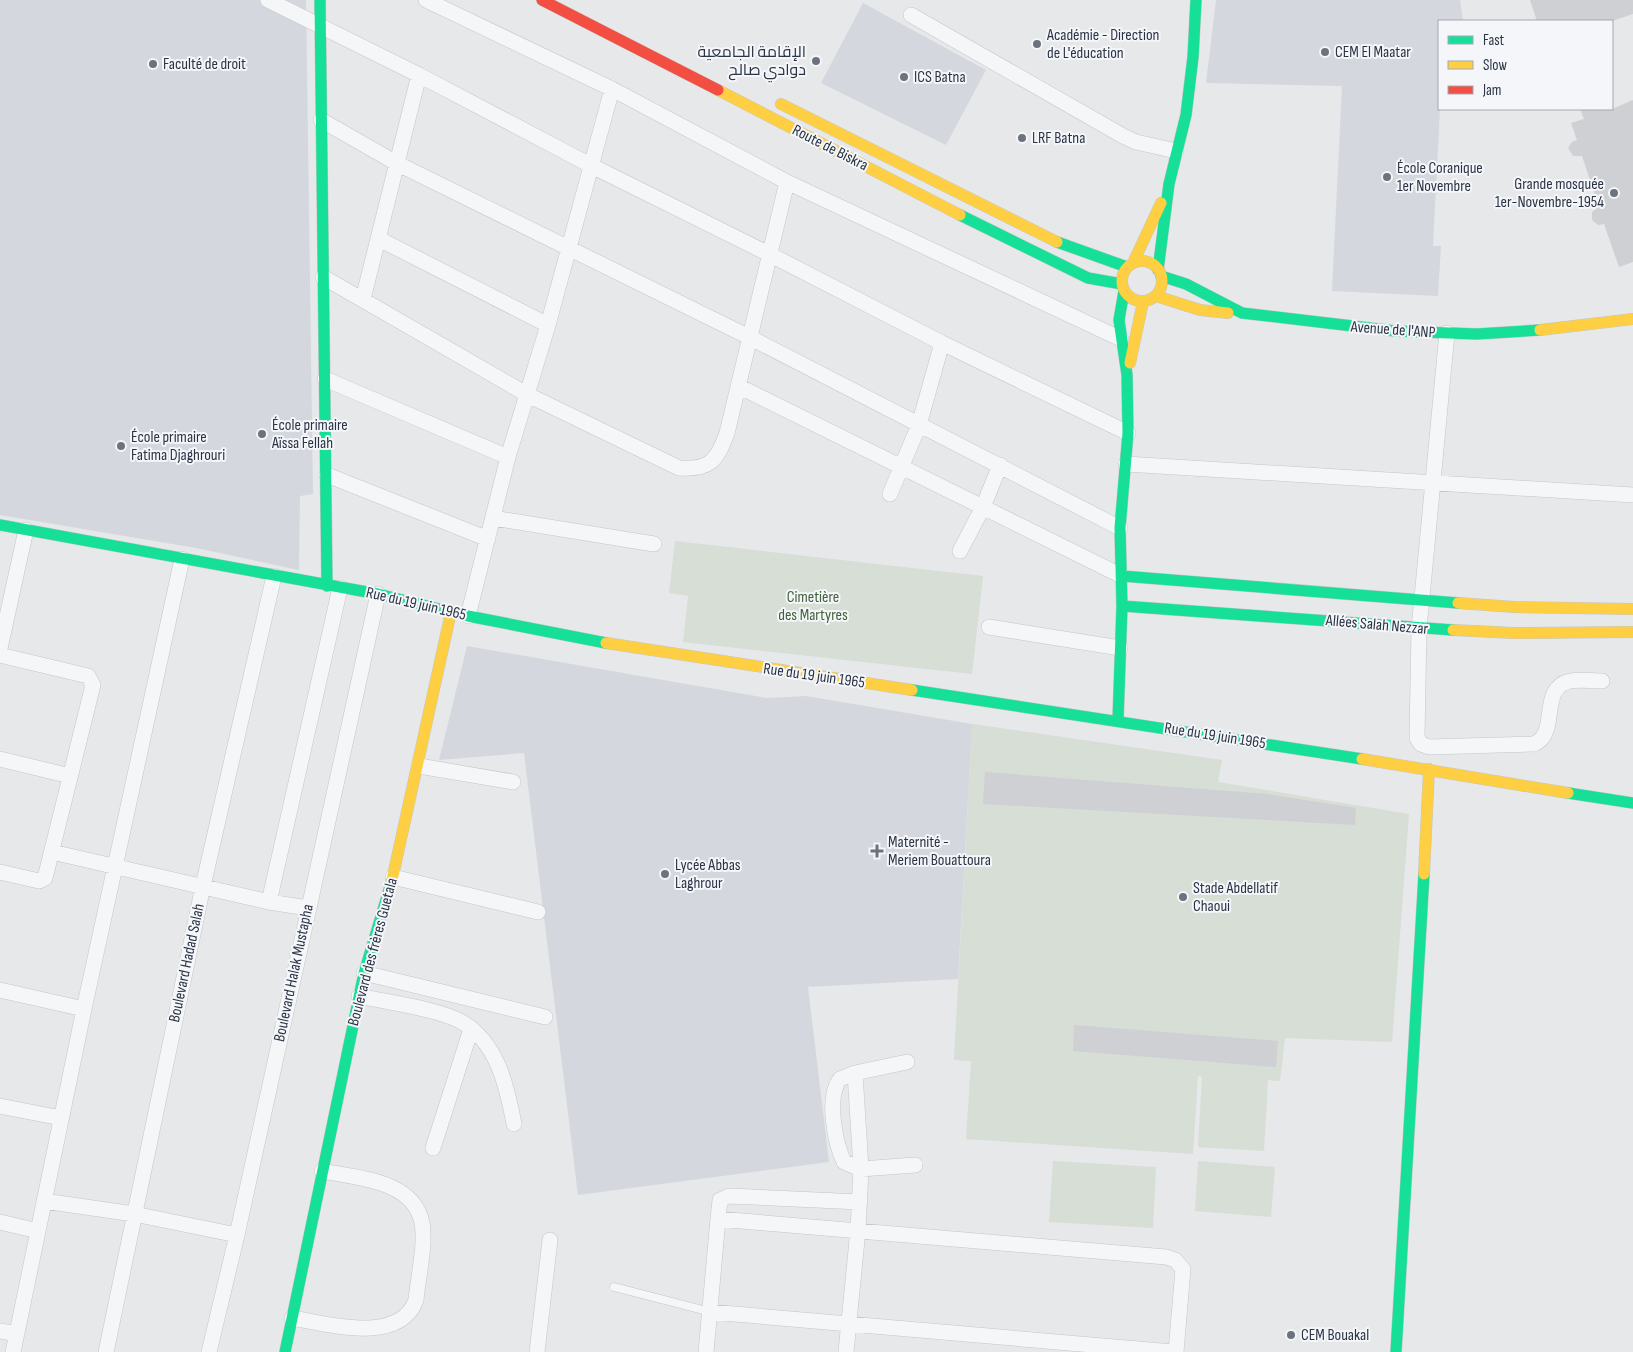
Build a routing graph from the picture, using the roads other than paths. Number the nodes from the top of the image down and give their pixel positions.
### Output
1 (268, 0) edge
2 (320, 0) edge
3 (426, 0) edge
4 (542, 0) edge
5 (1196, 0) edge
6 (911, 15) dead end
7 (320, 26) junction
8 (419, 75) junction
9 (612, 90) junction
10 (773, 100) dead end
11 (321, 120) junction
12 (1176, 151) junction
13 (398, 164) junction
14 (592, 166) junction
15 (787, 182) junction
16 (1169, 184) junction
17 (379, 239) junction
18 (568, 247) junction
19 (769, 254) junction
20 (1130, 265) junction
21 (1160, 273) junction
22 (323, 278) junction
23 (1123, 288) junction
24 (1156, 296) junction
25 (362, 299) junction
26 (1143, 302) junction
27 (1242, 313) junction
28 (1633, 319) edge
29 (548, 325) junction
30 (1447, 333) junction
31 (751, 338) junction
32 (1121, 339) junction
33 (942, 343) junction
34 (1127, 375) junction
35 (326, 379) junction
36 (740, 387) junction
37 (528, 395) junction
38 (919, 425) junction
39 (1128, 433) junction
40 (508, 457) junction
41 (1126, 464) junction
42 (1000, 465) junction
43 (902, 468) junction
44 (327, 475) junction
45 (1434, 483) junction
46 (890, 494) dead end
47 (1633, 495) edge
48 (983, 507) junction
49 (493, 518) junction
50 (0, 525) edge
51 (1120, 528) junction
52 (26, 530) junction
53 (488, 539) junction
54 (654, 544) dead end
55 (960, 551) dead end
56 (182, 559) junction
57 (274, 576) junction
58 (1122, 576) junction
59 (333, 587) junction
60 (378, 594) junction
61 (1423, 601) junction
62 (1122, 606) junction
63 (1633, 609) edge
64 (450, 612) junction
65 (468, 616) junction
66 (989, 627) dead end
67 (1420, 629) junction
68 (1633, 632) edge
69 (0, 648) edge
70 (1120, 648) junction
71 (0, 655) edge
72 (1602, 682) dead end
73 (1118, 720) junction
74 (0, 759) edge
75 (418, 766) junction
76 (1429, 769) junction
77 (70, 776) junction
78 (514, 782) dead end
79 (1633, 791) edge
80 (1615, 800) junction
81 (1633, 804) edge
82 (52, 852) junction
83 (116, 865) junction
84 (0, 872) edge
85 (393, 877) junction
86 (203, 886) junction
87 (269, 902) junction
88 (308, 908) junction
89 (538, 912) dead end
90 (364, 973) junction
91 (0, 990) edge
92 (359, 996) junction
93 (84, 1009) junction
94 (545, 1017) dead end
95 (471, 1029) junction
96 (907, 1062) dead end
97 (855, 1073) junction
98 (0, 1106) edge
99 (61, 1118) junction
100 (514, 1124) dead end
101 (433, 1148) dead end
102 (915, 1165) dead end
103 (861, 1169) junction
104 (322, 1171) junction
105 (44, 1201) junction
106 (860, 1202) junction
107 (134, 1214) junction
108 (718, 1219) junction
109 (0, 1222) edge
110 (858, 1230) junction
111 (38, 1231) junction
112 (237, 1235) junction
113 (550, 1240) dead end
114 (614, 1286) dead end
115 (711, 1312) junction
116 (292, 1318) junction
117 (849, 1322) junction
118 (0, 1331) edge
119 (17, 1334) junction
120 (13, 1352) edge
121 (106, 1352) edge
122 (209, 1352) edge
123 (284, 1352) edge
124 (538, 1352) edge
125 (706, 1352) edge
126 (846, 1352) edge
127 (1174, 1352) edge
128 (1396, 1352) edge

1 - 7 street
2 - 7 street
3 - 9 street
4 - 23 street, Route de Biskra
5 - 12 street
6 - 12 street
7 - 8 street
7 - 11 street
8 - 13 street
8 - 14 street
9 - 14 street
9 - 15 street
10 - 20 street, Route de Biskra
11 - 13 street
11 - 22 street
12 - 16 street
13 - 17 street
13 - 18 street
14 - 18 street
14 - 19 street
15 - 19 street
15 - 32 street
16 - 20 street
16 - 21 street
17 - 25 street
17 - 29 street
18 - 29 street
18 - 31 street
19 - 31 street
19 - 33 street
20 - 21 street
20 - 23 street
21 - 24 street
21 - 27 street, Avenue de l'ANP
22 - 25 street
22 - 35 street
23 - 26 street
23 - 32 street
24 - 26 street
24 - 27 street
25 - 37 street
26 - 34 street
27 - 30 street, Avenue de l'ANP
28 - 30 street, Avenue de l'ANP
29 - 37 street
30 - 45 street
31 - 36 street
31 - 38 street
32 - 34 street
33 - 38 street
33 - 39 street
34 - 39 street
35 - 40 street
35 - 44 street
36 - 37 street
36 - 43 street
37 - 40 street
38 - 42 street
38 - 43 street
39 - 41 street
40 - 49 street
41 - 45 street
41 - 51 street
42 - 48 street
42 - 51 street
43 - 46 street
43 - 48 street
44 - 53 street
44 - 59 street
45 - 47 street
45 - 61 street
48 - 55 street
48 - 58 street
49 - 53 street
49 - 54 street
50 - 52 street, Rue du 19 juin 1965
51 - 58 street
52 - 56 street, Rue du 19 juin 1965
52 - 69 street
53 - 65 street
56 - 57 street, Rue du 19 juin 1965
56 - 83 street
57 - 59 street, Rue du 19 juin 1965
57 - 86 street, Boulevard Hadad Salah
58 - 61 street
58 - 62 street
59 - 60 street, Rue du 19 juin 1965
59 - 87 street
60 - 64 street, Rue du 19 juin 1965
60 - 88 street, Boulevard Halak Mustapha
61 - 63 street
61 - 67 street
62 - 67 street, Allées Salah Nezzar
62 - 70 street
64 - 65 street, Rue du 19 juin 1965
64 - 75 street, Boulevard des frères Guetala
65 - 73 street, Rue du 19 juin 1965
66 - 70 street
67 - 68 street, Allées Salah Nezzar
67 - 72 street
70 - 73 street
71 - 77 street
73 - 76 street, Rue du 19 juin 1965
74 - 77 street
75 - 78 street
75 - 85 street, Boulevard des frères Guetala
76 - 80 street, Rue du 19 juin 1965
76 - 128 street
77 - 82 street
79 - 80 street
80 - 81 street, Rue du 19 juin 1965
82 - 83 street
82 - 84 street
83 - 86 street
83 - 93 street
85 - 89 street
85 - 90 street, Boulevard des frères Guetala
86 - 87 street
86 - 107 street, Boulevard Hadad Salah
87 - 88 street
88 - 112 street, Boulevard Halak Mustapha
90 - 92 street, Boulevard des frères Guetala
90 - 94 street
91 - 93 street
92 - 95 street
92 - 104 street, Boulevard des frères Guetala
93 - 99 street
95 - 100 street
95 - 101 street
96 - 97 street
97 - 103 street
97 - 103 street
98 - 99 street
99 - 105 street
102 - 103 street
103 - 106 street
104 - 116 street, Boulevard des frères Guetala
104 - 116 street
105 - 107 street
105 - 111 street
106 - 108 street
106 - 110 street
107 - 112 street
107 - 121 street, Boulevard Hadad Salah
108 - 110 street
108 - 115 street
109 - 111 street
110 - 117 street
110 - 127 street
111 - 119 street
112 - 122 street, Boulevard Halak Mustapha
113 - 124 street
114 - 115 lane
115 - 117 street
115 - 125 street
116 - 123 street, Boulevard des frères Guetala
117 - 126 street
117 - 127 street
118 - 119 street
119 - 120 street

